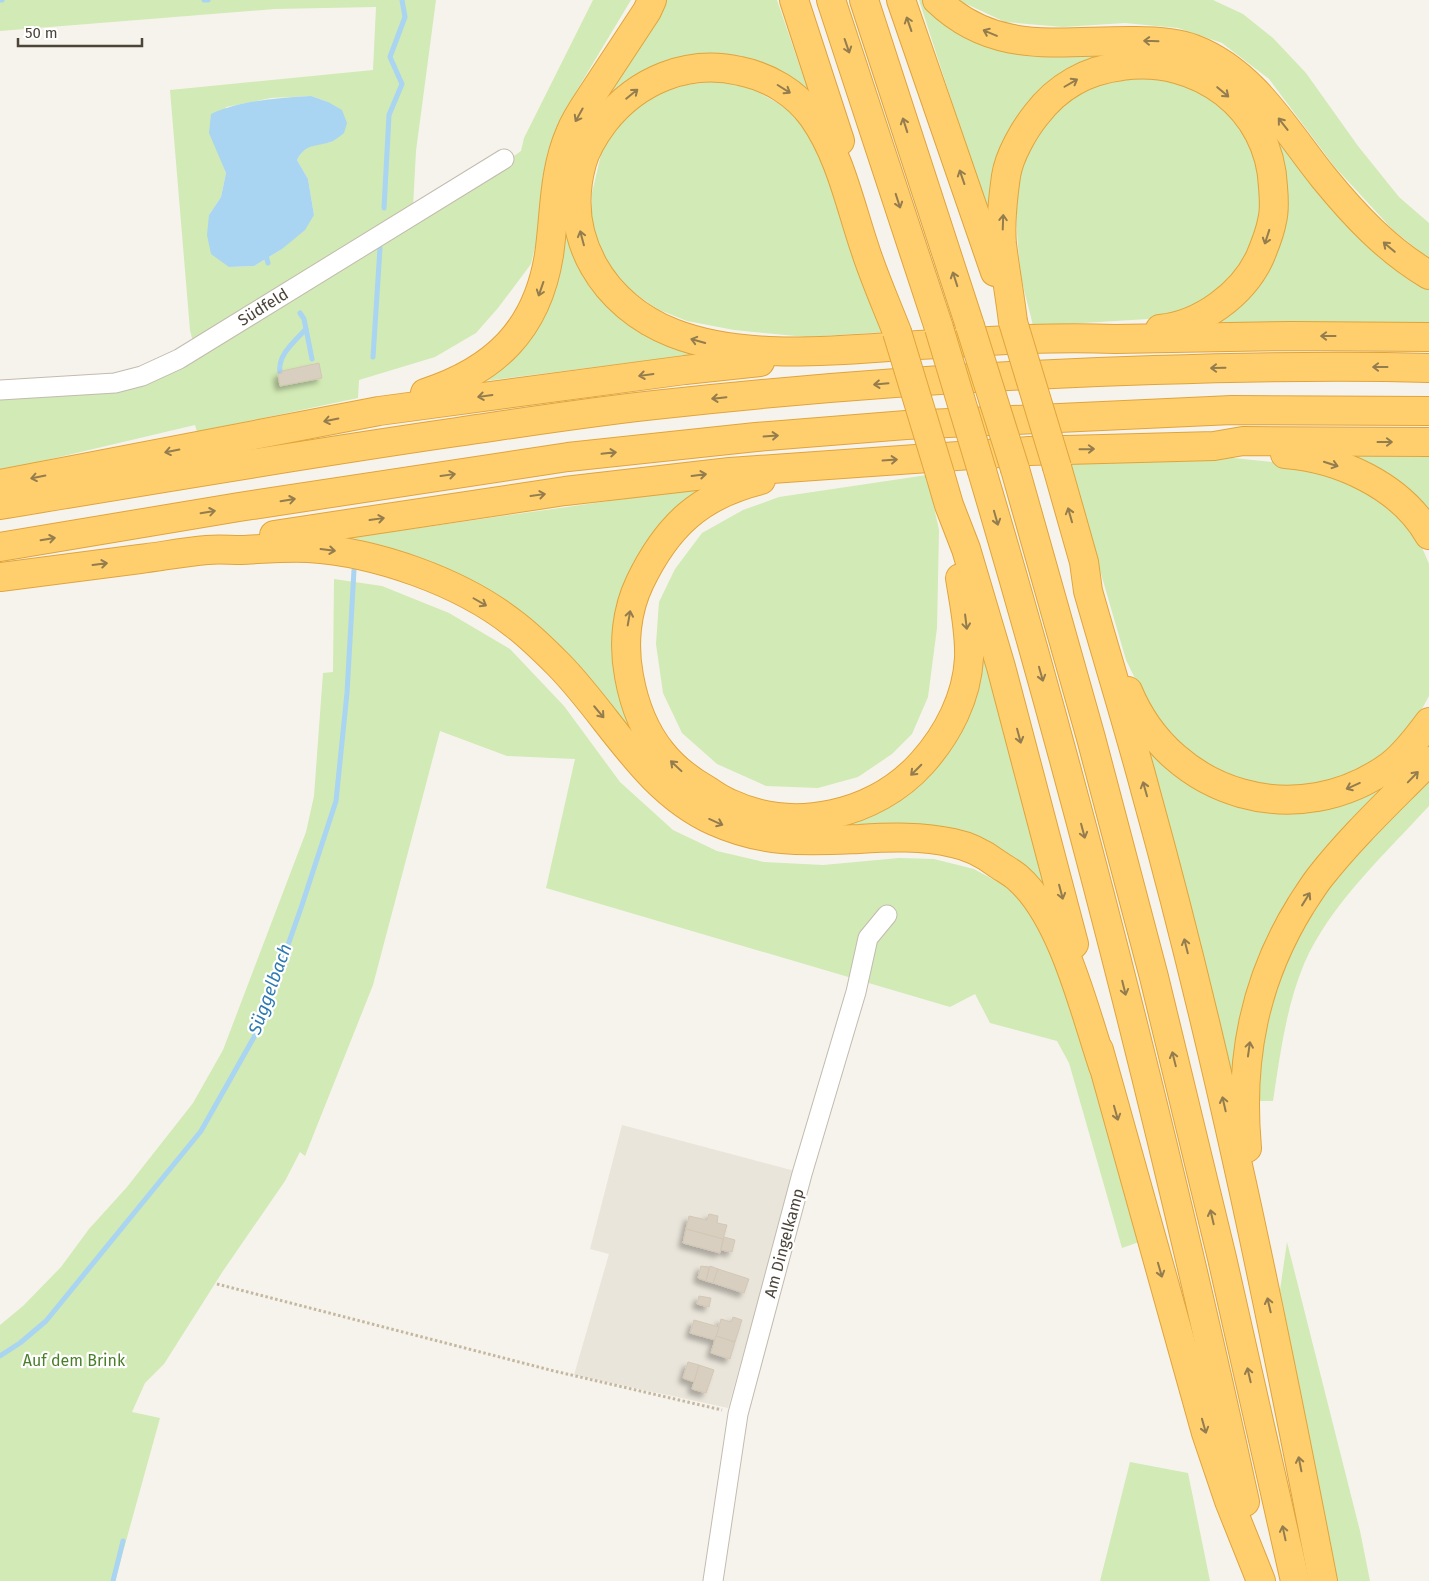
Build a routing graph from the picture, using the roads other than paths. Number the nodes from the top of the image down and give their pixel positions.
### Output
1 (652, 0) edge
2 (794, 0) edge
3 (831, 0) edge
4 (864, 0) edge
5 (901, 0) edge
6 (937, 0) edge
7 (504, 159) dead end
8 (1429, 275) edge
9 (1013, 322) junction
10 (897, 332) junction
11 (1074, 337) junction
12 (1429, 337) edge
13 (833, 351) junction
14 (1429, 368) edge
15 (0, 390) edge
16 (379, 411) junction
17 (1429, 411) edge
18 (1429, 442) edge
19 (1214, 446) junction
20 (841, 463) junction
21 (0, 484) edge
22 (0, 505) edge
23 (949, 505) junction
24 (1429, 535) edge
25 (0, 547) edge
26 (209, 550) junction
27 (1084, 562) junction
28 (0, 577) edge
29 (1429, 722) edge
30 (1429, 761) edge
31 (887, 916) dead end
32 (1103, 1066) junction
33 (1257, 1254) junction
34 (714, 1581) edge
35 (1262, 1581) edge
36 (1295, 1581) edge
37 (1323, 1581) edge

1 -> 16 highway
2 - 10 highway
3 -> 35 highway, bridge
36 -> 4 highway, bridge
9 -> 5 highway
8 -> 6 highway
7 - 15 street, Südfeld
9 -> 11 highway
27 -> 9 highway, bridge
13 -> 10 highway
10 - 23 highway, bridge
12 -> 11 highway
11 - 13 highway
13 -> 16 highway
14 -> 22 highway
16 -> 21 highway
25 -> 17 highway
19 -> 18 highway
20 -> 19 highway
19 -> 24 highway
23 -> 20 highway
26 -> 20 highway
23 -> 32 highway
28 -> 26 highway
26 -> 32 highway
29 -> 27 highway
33 -> 27 highway
33 -> 30 highway
31 - 34 street, Am Dingelkamp
32 -> 35 highway
37 -> 33 highway

